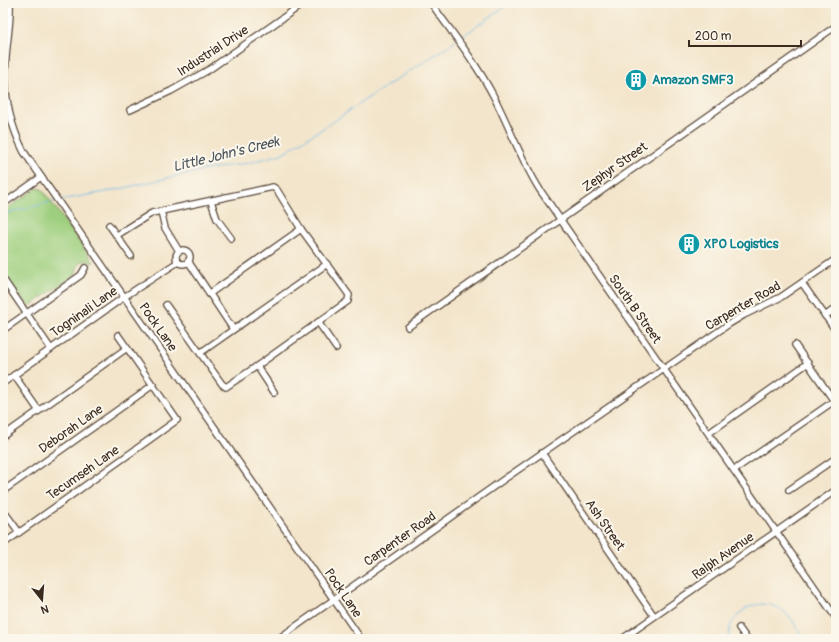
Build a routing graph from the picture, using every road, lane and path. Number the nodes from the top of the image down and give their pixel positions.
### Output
1 (10, 3) edge
2 (304, 3) edge
3 (432, 3) edge
4 (836, 26) edge
5 (130, 110) dead end
6 (41, 177) junction
7 (211, 201) junction
8 (3, 204) edge
9 (161, 211) junction
10 (560, 220) junction
11 (109, 225) dead end
12 (301, 229) junction
13 (117, 236) junction
14 (231, 238) dead end
15 (179, 251) junction
16 (131, 256) dead end
17 (836, 259) edge
18 (188, 261) junction
19 (178, 262) junction
20 (327, 264) junction
21 (85, 268) dead end
22 (3, 279) edge
23 (802, 282) junction
24 (209, 294) junction
25 (124, 297) junction
26 (166, 305) dead end
27 (836, 308) edge
28 (26, 313) junction
29 (825, 316) junction
30 (318, 322) junction
31 (408, 327) dead end
32 (233, 329) junction
33 (3, 330) edge
34 (836, 331) edge
35 (118, 335) dead end
36 (795, 345) dead end
37 (127, 348) junction
38 (336, 348) dead end
39 (51, 349) junction
40 (200, 353) junction
41 (808, 363) junction
42 (257, 366) junction
43 (664, 369) junction
44 (14, 375) junction
45 (3, 383) edge
46 (153, 385) junction
47 (274, 392) dead end
48 (835, 403) edge
49 (39, 411) junction
50 (709, 433) junction
51 (3, 436) edge
52 (542, 453) junction
53 (836, 458) edge
54 (734, 470) junction
55 (789, 490) dead end
56 (836, 490) edge
57 (3, 491) edge
58 (3, 510) edge
59 (19, 532) junction
60 (777, 532) junction
61 (3, 544) edge
62 (334, 600) junction
63 (654, 616) junction
64 (836, 618) edge
65 (739, 628) dead end
66 (278, 639) edge
67 (361, 639) edge
68 (622, 639) edge
69 (747, 639) edge

1 - 6 street, Pock Lane
2 - 5 street, Industrial Drive
3 - 10 street, South B Street
4 - 10 street, Zephyr Street
6 - 8 street
6 - 25 street, Pock Lane
7 - 9 street
7 - 12 street
7 - 14 street
9 - 13 street
9 - 15 street
10 - 31 street, Zephyr Street
10 - 43 street, South B Street
11 - 13 street
12 - 20 street
12 - 24 street
13 - 16 street
15 - 18 street
15 - 19 street
17 - 23 street, Carpenter Road
18 - 19 street
18 - 24 street
19 - 25 street, Togninali Lane
20 - 30 street
20 - 32 street
21 - 28 street
22 - 28 street
23 - 29 street
23 - 43 street, Carpenter Road
24 - 32 street
25 - 39 street, Togninali Lane
25 - 62 street, Pock Lane
26 - 40 street
27 - 29 street
28 - 33 street
28 - 39 street
29 - 34 street
30 - 38 street
30 - 42 street
32 - 40 street
35 - 37 street
36 - 41 street
37 - 46 street
37 - 49 street
39 - 44 street, Togninali Lane
40 - 42 street
41 - 48 street
41 - 50 street
42 - 47 street
43 - 50 street, South B Street
43 - 52 street, Carpenter Road
44 - 45 street, Togninali Lane
44 - 49 street
46 - 57 street, Deborah Lane
46 - 59 street, Tecumseh Lane
48 - 54 street
49 - 51 street
50 - 54 street, South B Street
52 - 62 street, Carpenter Road
52 - 63 street, Ash Street
53 - 55 street
54 - 60 street, South B Street
56 - 60 street, Ralph Avenue
58 - 59 street
59 - 61 street, Tecumseh Lane
60 - 63 street, Ralph Avenue
60 - 64 street, South B Street
62 - 66 street, Carpenter Road
62 - 67 street, Pock Lane
63 - 68 street, Ralph Avenue
65 - 69 street

